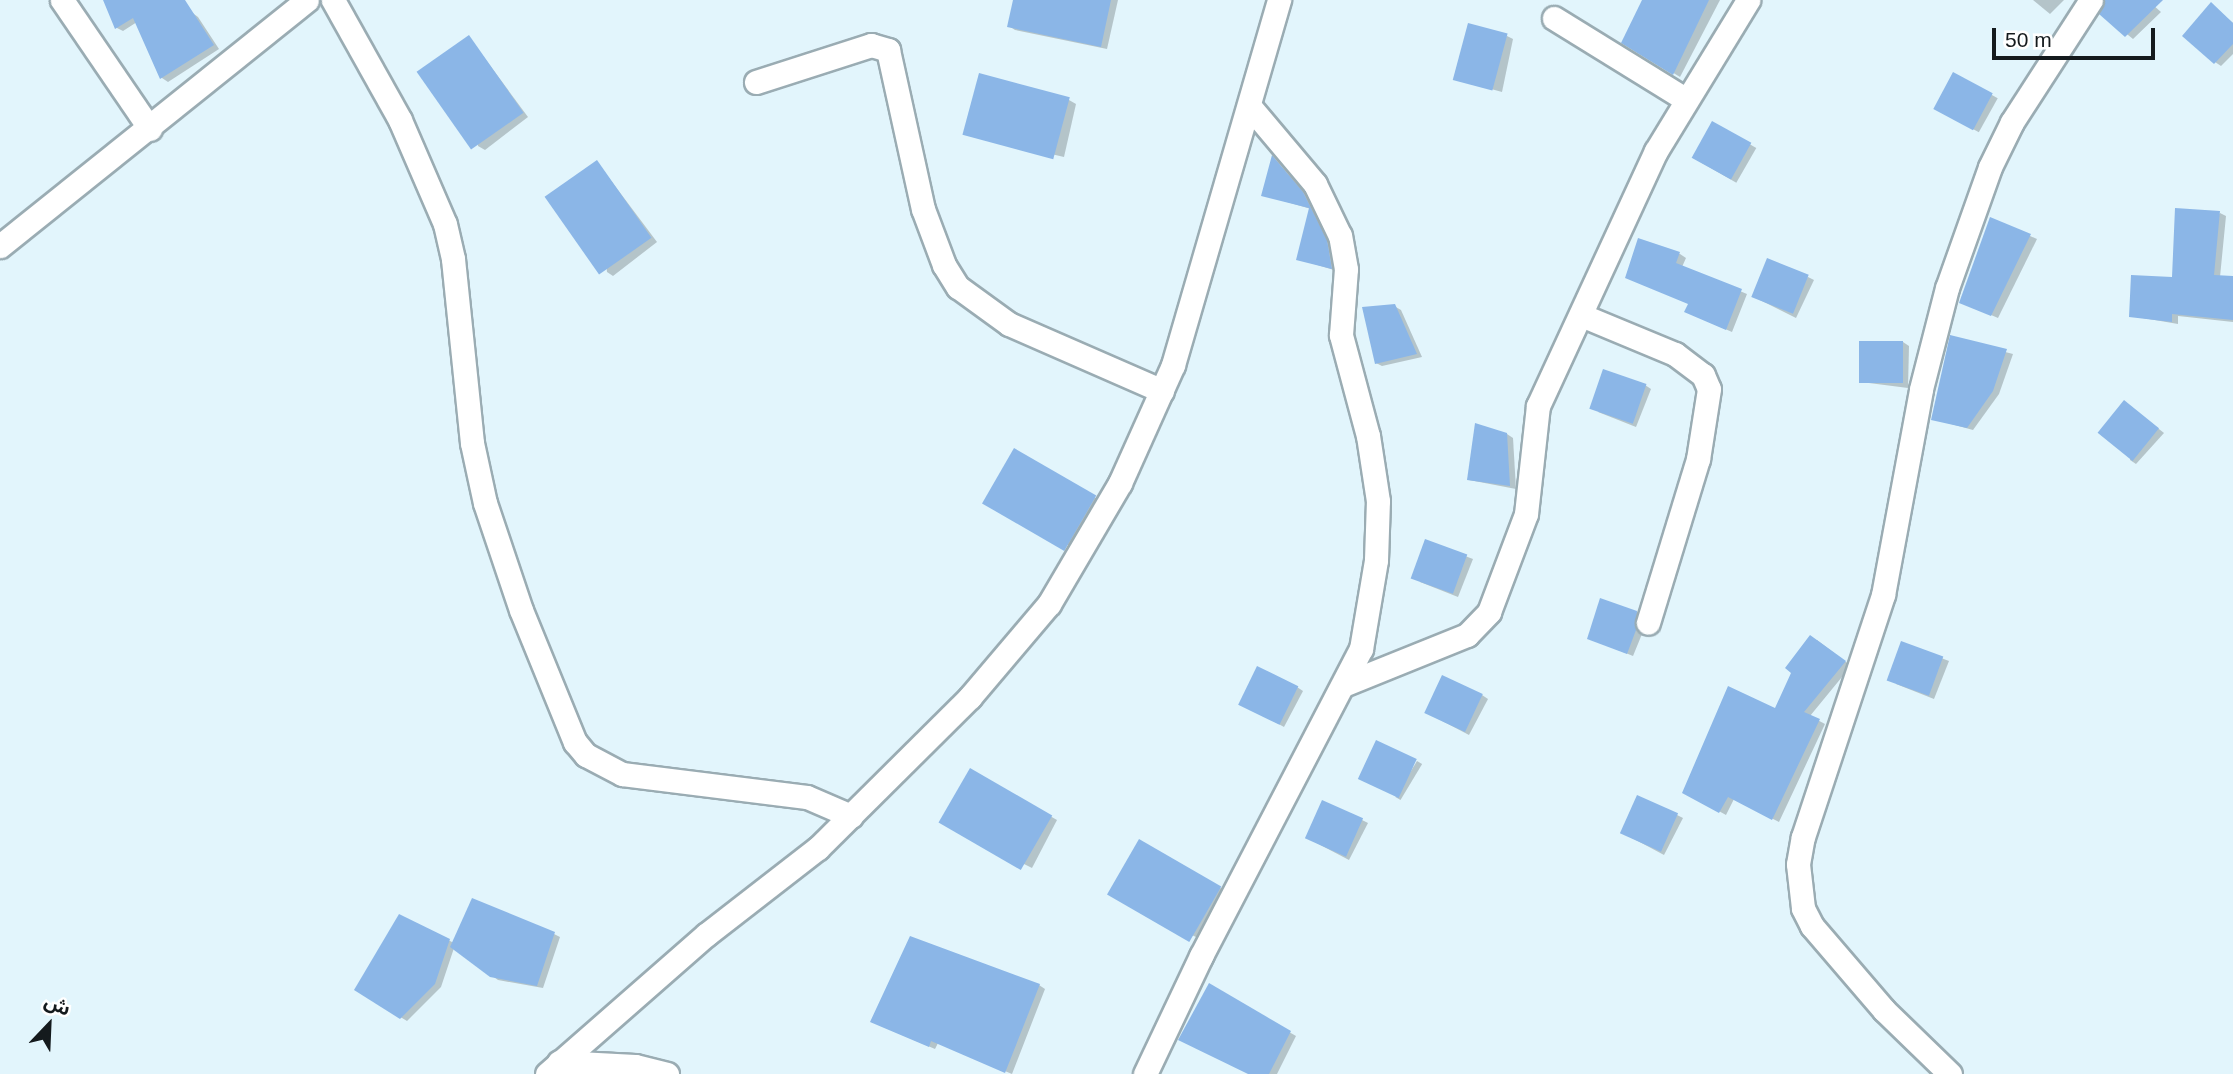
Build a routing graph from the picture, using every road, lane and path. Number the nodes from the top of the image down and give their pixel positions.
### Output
1 (62, 0) edge
2 (307, 0) edge
3 (333, 0) edge
4 (1279, 0) edge
5 (1748, 0) edge
6 (2091, 0) edge
7 (1554, 18) dead end
8 (756, 82) dead end
9 (1685, 99) junction
10 (1251, 108) junction
11 (150, 129) junction
12 (0, 246) edge
13 (1581, 315) junction
14 (1162, 391) junction
15 (1648, 623) dead end
16 (1343, 685) junction
17 (851, 816) junction
18 (553, 1068) edge
19 (667, 1074) edge
20 (1145, 1074) edge
21 (1950, 1074) edge

1 - 11 street
2 - 11 street
3 - 17 street
4 - 10 street
5 - 9 street
6 - 21 street
7 - 9 street
8 - 14 street
9 - 13 street
10 - 14 street
10 - 16 street
11 - 12 street
13 - 15 street
13 - 16 street
14 - 17 street
16 - 20 street
17 - 18 street
18 - 19 street

